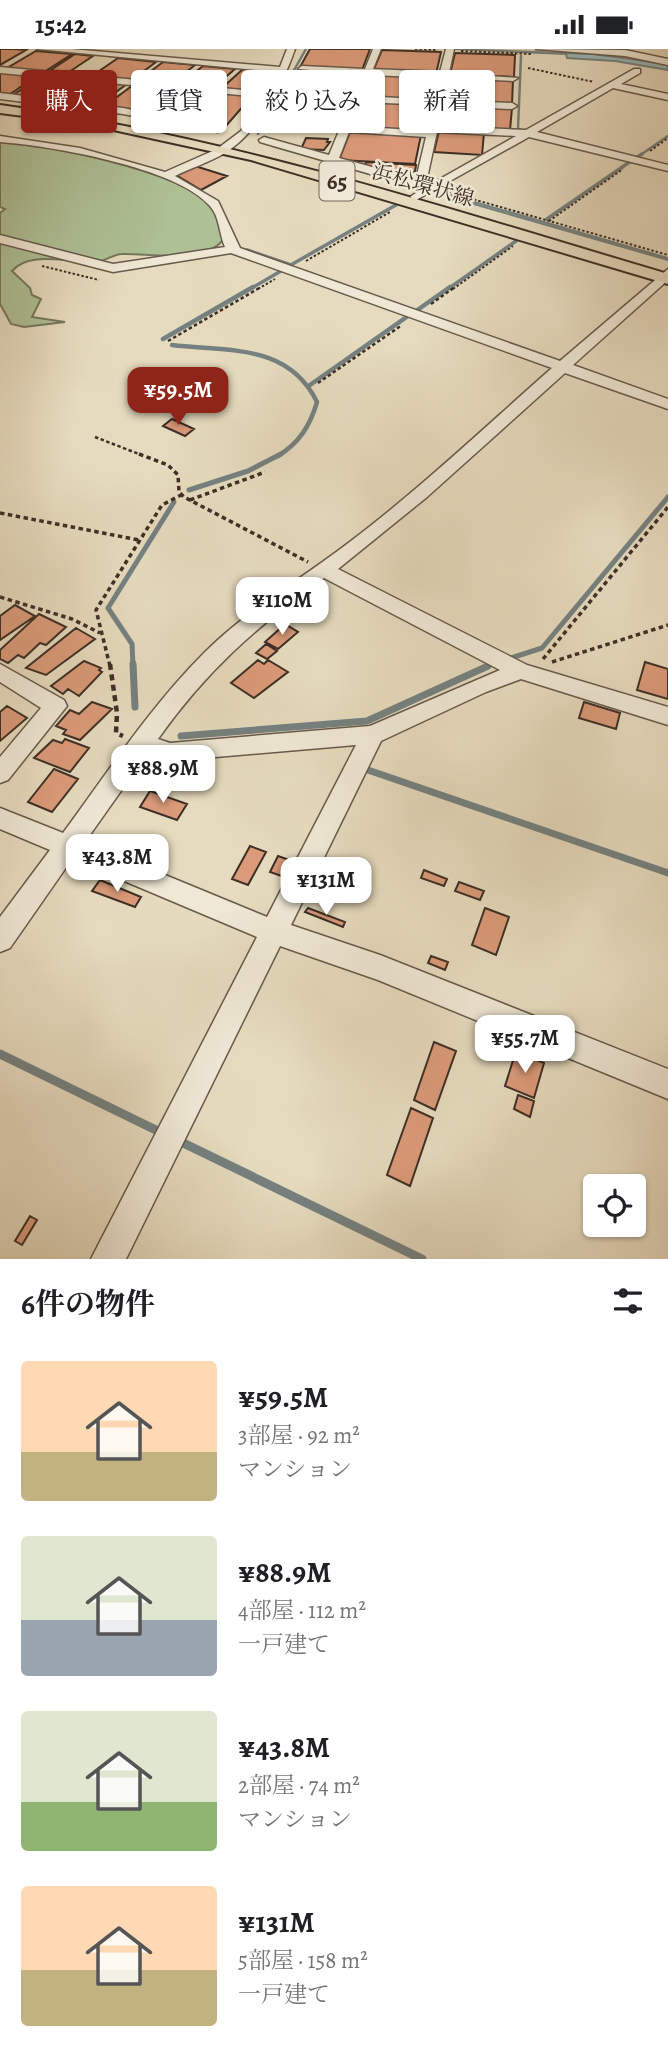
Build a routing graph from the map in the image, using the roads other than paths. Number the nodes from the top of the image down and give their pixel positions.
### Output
1 (41, 49) edge
2 (291, 49) edge
3 (376, 49) edge
4 (450, 50) edge
5 (539, 52) edge
6 (11, 62) dead end
7 (668, 62) edge
8 (0, 69) edge
9 (303, 69) dead end
10 (283, 70) joint
11 (325, 70) edge
12 (369, 70) edge
13 (445, 70) edge
14 (637, 71) dead end
15 (495, 77) edge
16 (513, 78) dead end
17 (611, 85) junction
18 (241, 92) edge
19 (0, 96) edge
20 (668, 97) edge
21 (495, 105) edge
22 (512, 106) dead end
23 (0, 107) edge
24 (131, 113) edge
25 (495, 132) edge
26 (246, 133) edge
27 (343, 133) edge
28 (432, 133) edge
29 (527, 133) junction
30 (0, 139) edge
31 (264, 140) dead end
32 (229, 145) junction
33 (333, 160) junction
34 (668, 168) edge
35 (167, 175) junction
36 (421, 192) junction
37 (0, 239) edge
38 (233, 249) junction
39 (667, 275) edge
40 (564, 367) junction
41 (668, 404) edge
42 (322, 569) junction
43 (0, 671) edge
44 (520, 671) junction
45 (668, 716) edge
46 (373, 735) junction
47 (142, 743) junction
48 (0, 773) edge
49 (0, 818) edge
50 (68, 845) junction
51 (274, 932) junction
52 (0, 939) edge
53 (668, 1084) edge
54 (108, 1259) edge

1 - 10 street
2 - 10 street
3 - 12 street
4 - 13 street
5 - 7 street
6 - 8 street
8 - 18 street
9 - 11 street
14 - 17 street
15 - 16 street
17 - 20 street
17 - 29 street
19 - 24 street
21 - 22 street
23 - 32 main road, 浜松環状線 / 65
25 - 29 street
26 - 32 street
27 - 33 street
28 - 36 street
29 - 34 street
29 - 36 street
30 - 35 street
31 - 33 street
32 - 35 street
32 - 36 main road, 浜松環状線 / 65
33 - 36 street
35 - 38 street
36 - 39 main road, 浜松環状線 / 65
37 - 38 street
38 - 40 street
39 - 40 street
40 - 41 street
40 - 42 street
42 - 44 street
42 - 47 street
43 - 48 street
44 - 45 street
44 - 46 street
46 - 47 street
46 - 51 street
47 - 50 street
49 - 50 street
50 - 51 street
50 - 52 street
51 - 53 street
51 - 54 street

